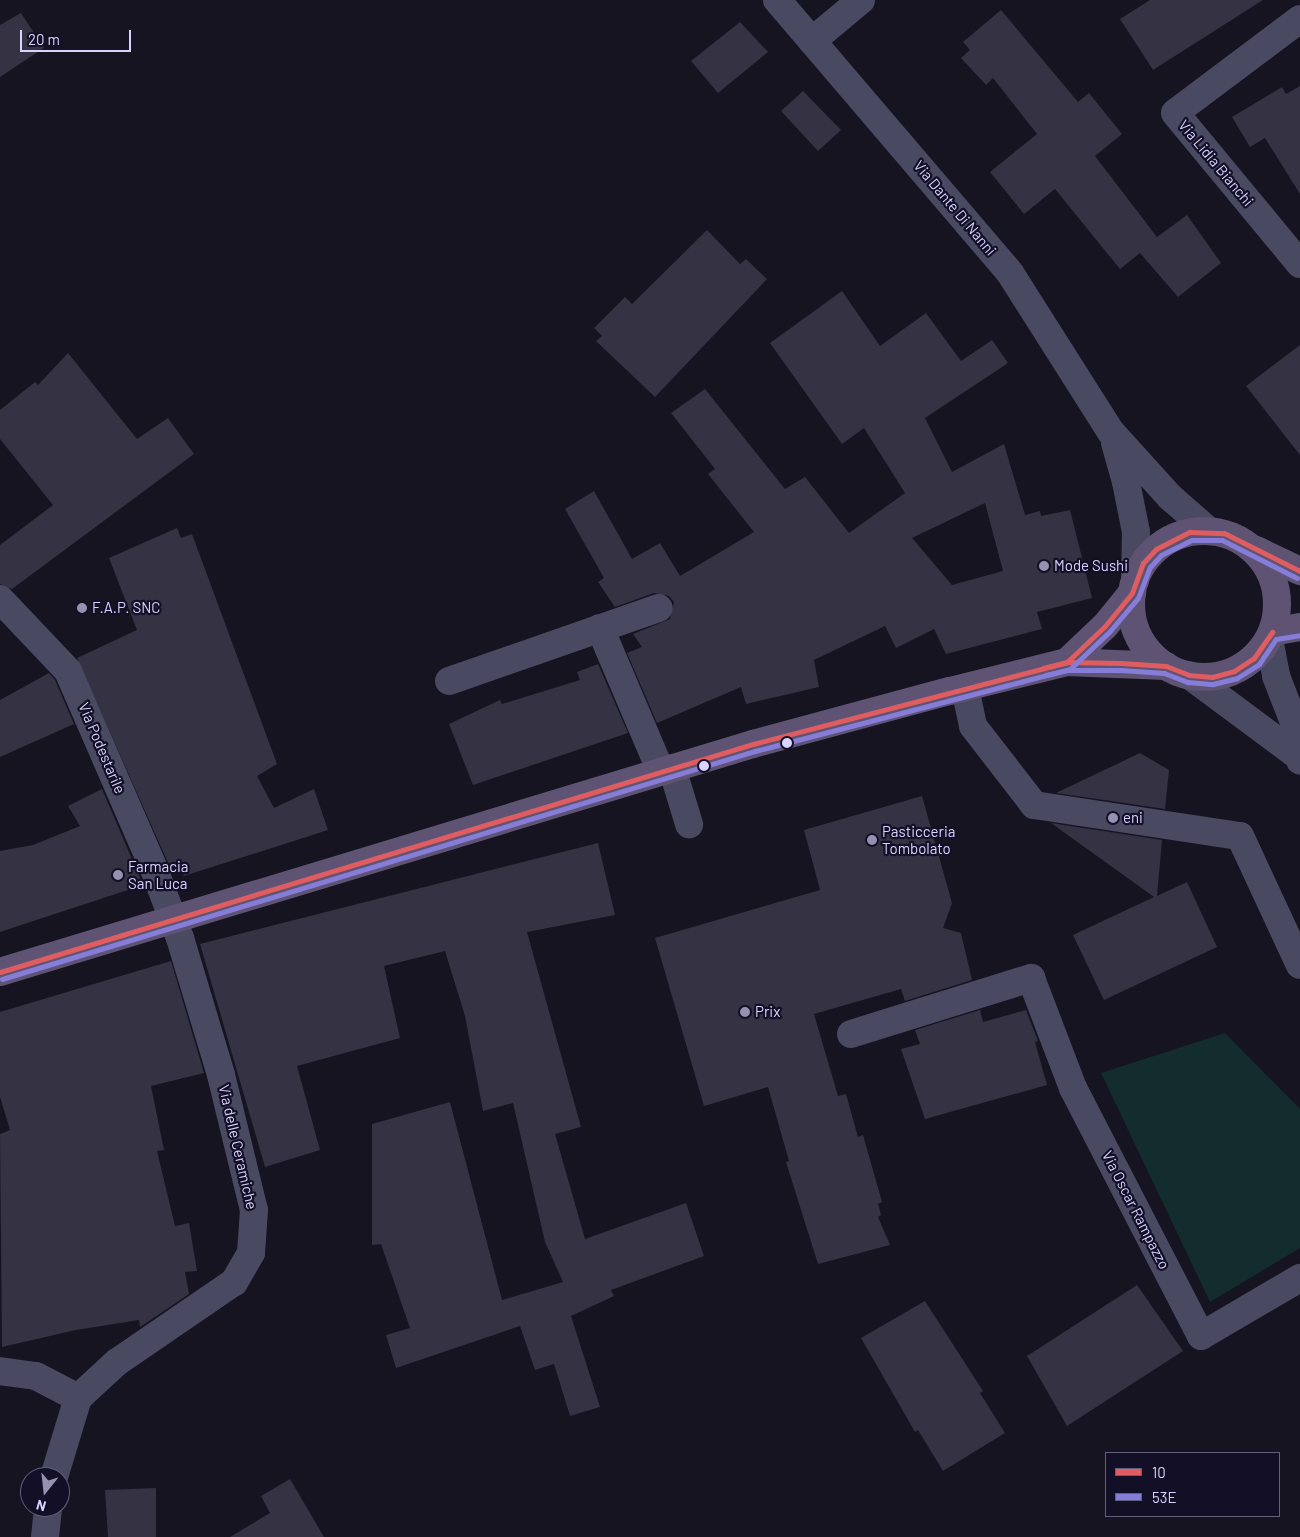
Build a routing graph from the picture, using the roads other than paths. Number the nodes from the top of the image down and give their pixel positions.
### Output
1 (777, 0) edge
2 (861, 0) edge
3 (1300, 18) edge
4 (812, 41) junction
5 (1300, 264) edge
6 (1111, 432) junction
7 (1209, 531) junction
8 (1250, 547) junction
9 (1300, 571) edge
10 (1133, 587) junction
11 (0, 599) edge
12 (659, 608) dead end
13 (1300, 627) edge
14 (600, 628) junction
15 (1270, 636) junction
16 (1067, 662) junction
17 (1177, 671) junction
18 (449, 681) dead end
19 (965, 688) junction
20 (1299, 759) edge
21 (667, 770) junction
22 (689, 824) dead end
23 (173, 917) junction
24 (1300, 965) edge
25 (0, 972) edge
26 (851, 1034) dead end
27 (1300, 1278) edge
28 (0, 1372) edge
29 (78, 1398) junction
30 (57, 1467) edge
31 (47, 1517) edge
32 (45, 1537) edge

1 - 4 street, Via Dante Di Nanni
2 - 4 street
3 - 5 street, Via Lidia Bianchi
4 - 6 street, Via Dante Di Nanni
6 - 7 street, Via Dante Di Nanni
6 - 10 street, Via Dante Di Nanni
7 - 8 main road
7 - 10 main road
8 - 9 main road
8 - 15 main road
10 - 16 main road
10 - 17 main road
11 - 23 street, Via Podestarile
12 - 14 street
13 - 15 main road
14 - 18 street
14 - 21 street
15 - 17 main road
15 - 20 street
16 - 17 main road
16 - 19 main road
17 - 20 street
19 - 21 main road
19 - 24 street
21 - 22 street
21 - 23 main road
23 - 25 main road
23 - 29 street, Via delle Ceramiche
26 - 27 street, Via Oscar Rampazzo
28 - 29 street
29 - 30 street
31 - 32 street

